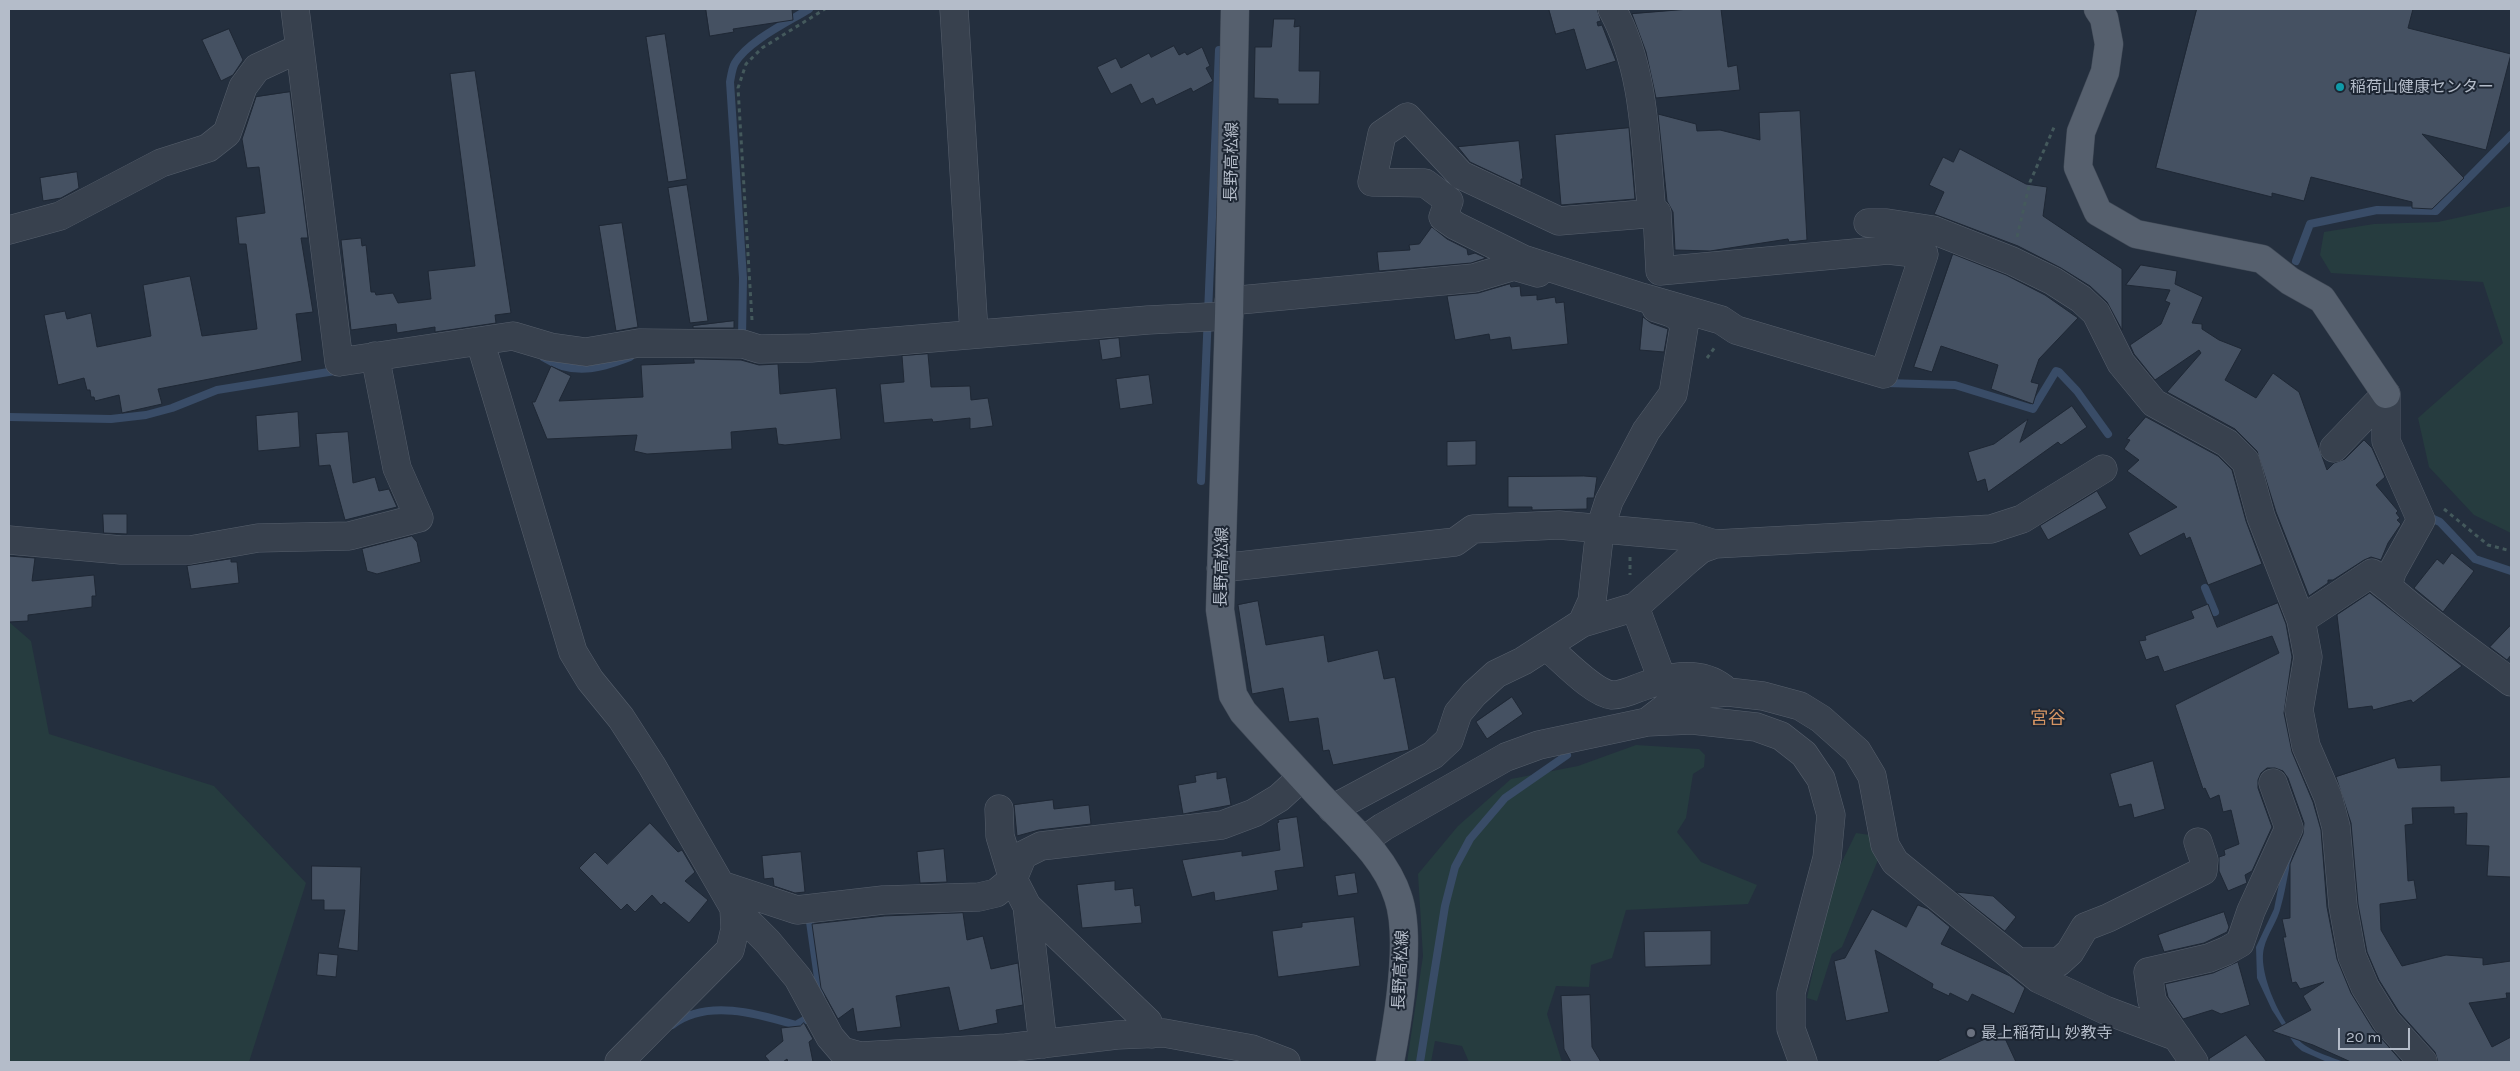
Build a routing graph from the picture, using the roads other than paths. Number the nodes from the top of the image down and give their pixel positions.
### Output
1 (295, 9) edge
2 (954, 9) edge
3 (1235, 9) edge
4 (1612, 9) edge
5 (2098, 9) edge
6 (298, 49) junction
7 (1652, 214) junction
8 (1868, 223) dead end
9 (9, 230) edge
10 (1606, 290) junction
11 (1218, 313) junction
12 (974, 333) junction
13 (482, 347) junction
14 (376, 363) junction
15 (2386, 394) junction
16 (2334, 448) dead end
17 (2103, 469) dead end
18 (1600, 528) junction
19 (9, 540) edge
20 (1715, 544) junction
21 (1221, 568) junction
22 (2388, 586) junction
23 (1635, 607) junction
24 (2301, 620) junction
25 (1582, 623) junction
26 (1547, 647) junction
27 (1662, 679) junction
28 (2511, 682) edge
29 (1728, 692) junction
30 (1647, 722) junction
31 (1302, 777) junction
32 (2273, 783) dead end
33 (999, 809) dead end
34 (1332, 809) junction
35 (1363, 841) junction
36 (2198, 842) dead end
37 (1014, 880) junction
38 (727, 896) junction
39 (1027, 906) junction
40 (2018, 962) junction
41 (1152, 1034) junction
42 (2177, 1037) junction
43 (1043, 1044) junction
44 (619, 1062) edge
45 (1286, 1062) edge
46 (1390, 1062) edge
47 (1803, 1062) edge
48 (2194, 1062) edge
49 (2423, 1062) edge

1 - 6 street
2 - 12 street
3 - 11 main road, 長野高松線
4 - 7 street
5 - 15 main road
6 - 9 street
6 - 14 street
7 - 10 street
7 - 10 street
8 - 24 street
10 - 11 street
10 - 18 street
11 - 12 street
11 - 21 main road, 長野高松線
12 - 13 street
13 - 14 street
13 - 38 street
14 - 19 street
15 - 16 street
15 - 22 street
17 - 20 street
18 - 20 street
18 - 21 street
18 - 25 street
20 - 23 street
21 - 31 main road, 長野高松線
22 - 24 street
22 - 28 street
23 - 25 street
23 - 27 street
24 - 49 street
25 - 26 street
26 - 27 street
26 - 34 street
27 - 29 street
29 - 30 street
29 - 40 street
30 - 35 street
30 - 47 street
31 - 34 main road, 長野高松線
31 - 37 street
32 - 42 street
33 - 37 street
34 - 35 main road, 長野高松線
35 - 46 main road, 長野高松線
36 - 40 street
37 - 38 street
37 - 39 street
38 - 43 street
38 - 44 street
39 - 41 street
39 - 43 street
40 - 42 street
41 - 43 street
41 - 45 street
42 - 48 street

